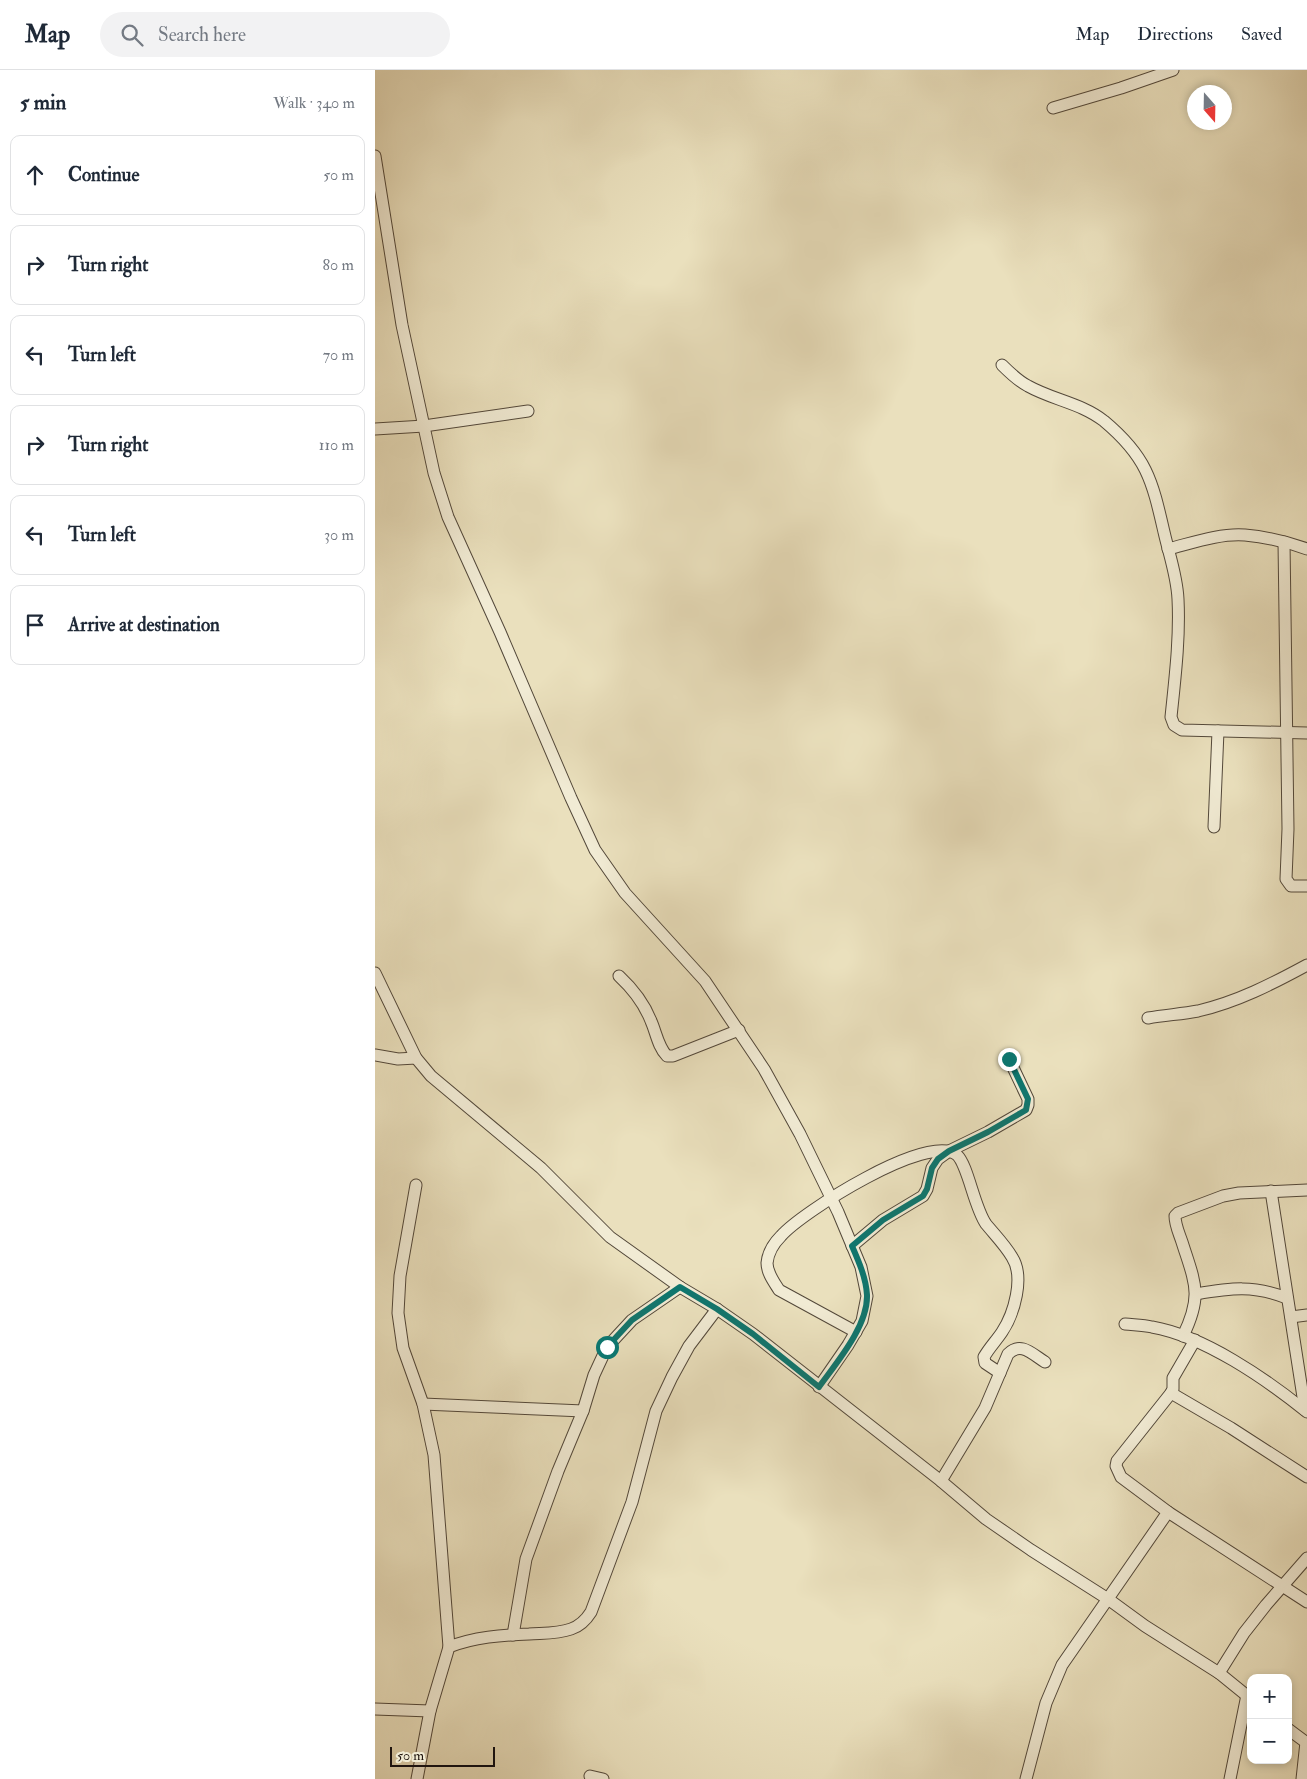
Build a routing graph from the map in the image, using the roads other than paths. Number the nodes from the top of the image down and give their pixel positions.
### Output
1 (1173, 70) edge
2 (1053, 108) dead end
3 (375, 156) edge
4 (1001, 365) dead end
5 (528, 411) dead end
6 (424, 426) junction
7 (375, 428) edge
8 (1284, 542) junction
9 (1168, 549) junction
10 (1307, 549) edge
11 (1218, 731) junction
12 (1307, 733) edge
13 (1287, 734) junction
14 (1214, 827) dead end
15 (1307, 886) edge
16 (1307, 965) edge
17 (375, 973) edge
18 (619, 976) dead end
19 (1148, 1018) dead end
20 (739, 1030) junction
21 (375, 1054) edge
22 (416, 1058) junction
23 (1009, 1059) dead end
24 (949, 1151) junction
25 (416, 1185) dead end
26 (1307, 1190) edge
27 (1271, 1191) junction
28 (831, 1198) junction
29 (852, 1246) junction
30 (680, 1287) junction
31 (1196, 1294) junction
32 (1287, 1298) junction
33 (717, 1309) junction
34 (1307, 1315) edge
35 (1291, 1318) junction
36 (1125, 1324) dead end
37 (856, 1332) junction
38 (1183, 1336) junction
39 (1195, 1340) junction
40 (1045, 1362) dead end
41 (1000, 1373) junction
42 (819, 1387) junction
43 (1171, 1393) junction
44 (423, 1404) junction
45 (583, 1411) junction
46 (1306, 1411) edge
47 (1307, 1477) edge
48 (941, 1481) junction
49 (1168, 1512) junction
50 (1307, 1558) edge
51 (1283, 1586) junction
52 (1108, 1599) junction
53 (1307, 1602) edge
54 (513, 1635) junction
55 (449, 1646) junction
56 (1219, 1673) junction
57 (1247, 1695) edge
58 (1247, 1706) edge
59 (375, 1709) edge
60 (430, 1710) junction
61 (1292, 1732) edge
62 (1306, 1743) edge
63 (590, 1776) dead end
64 (417, 1779) edge
65 (603, 1779) edge
66 (1026, 1779) edge
67 (1230, 1779) edge
68 (1302, 1779) edge

1 - 2 street
3 - 6 street
4 - 9 street
5 - 6 street
6 - 7 street
6 - 20 street
8 - 9 street
8 - 10 street
8 - 13 street
9 - 11 street
11 - 13 street
11 - 14 street
12 - 13 street
13 - 15 street
16 - 19 street
17 - 22 street
18 - 20 street
20 - 28 street
21 - 22 street
22 - 30 street
23 - 24 street
24 - 28 street
24 - 29 street
24 - 41 street
25 - 44 street
26 - 27 street
27 - 31 street
27 - 32 street
28 - 29 street
28 - 37 street
29 - 37 street
30 - 33 street
30 - 45 street
31 - 32 street
31 - 38 street
32 - 35 street
33 - 42 street
33 - 54 street
34 - 35 street
35 - 46 street
36 - 38 street
37 - 42 street
38 - 39 street
39 - 43 street
39 - 46 street
40 - 41 street
41 - 48 street
42 - 48 street
43 - 47 street
43 - 49 street
44 - 45 street
44 - 55 street
45 - 54 street
48 - 52 street
49 - 51 street
49 - 52 street
50 - 51 street
51 - 53 street
51 - 56 street
52 - 56 street
52 - 66 street
54 - 55 street
55 - 60 street
56 - 57 street
58 - 67 street
59 - 60 street
60 - 64 street
61 - 62 street
62 - 68 street
63 - 65 street

